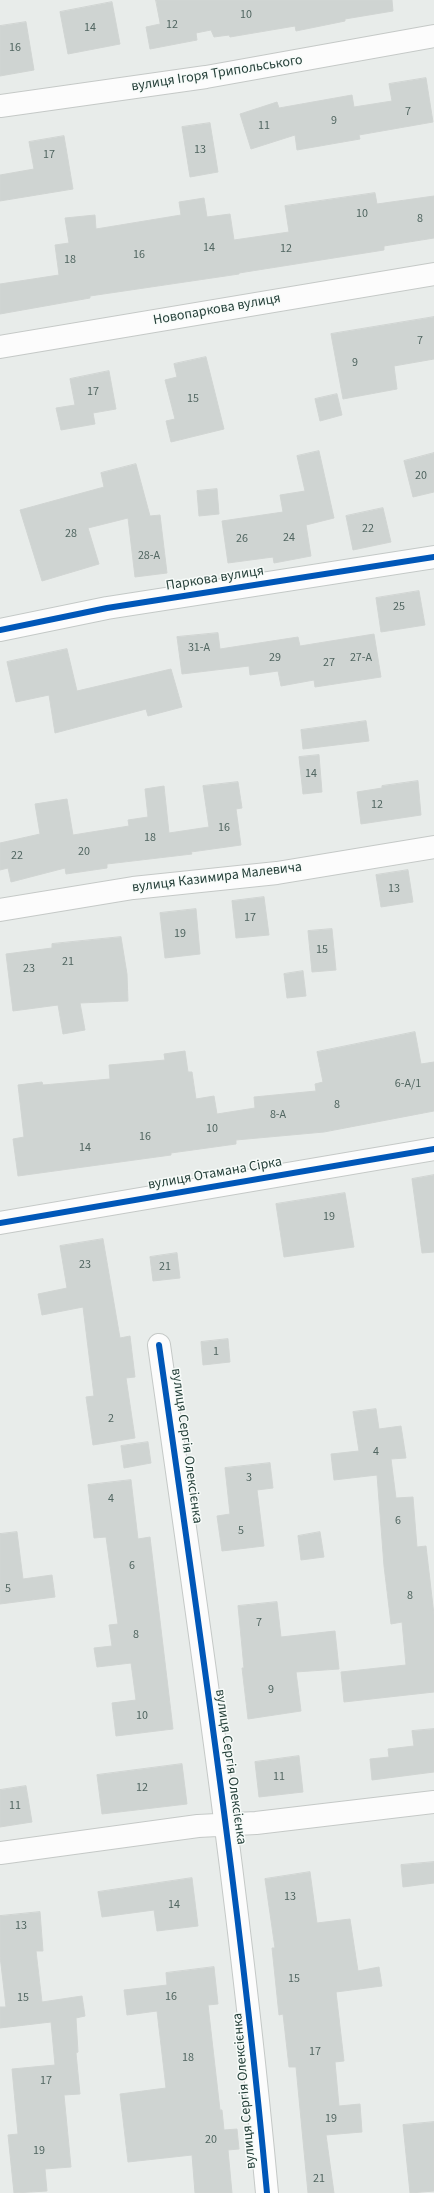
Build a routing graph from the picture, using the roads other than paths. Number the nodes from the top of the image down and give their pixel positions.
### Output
1 (434, 36) edge
2 (0, 106) edge
3 (434, 274) edge
4 (0, 347) edge
5 (434, 557) edge
6 (0, 630) edge
7 (434, 847) edge
8 (0, 910) edge
9 (434, 1149) edge
10 (0, 1223) edge
11 (160, 1345) dead end
12 (434, 1802) edge
13 (226, 1825) junction
14 (0, 1853) edge
15 (267, 2193) edge

1 - 2 street, вулиця Ігоря Трипольського
3 - 4 street, Новопаркова вулиця
5 - 6 street, Паркова вулиця
7 - 8 street, вулиця Казимира Малевича
9 - 10 street, вулиця Отамана Сірка
11 - 13 street, вулиця Сергія Олексієнка
12 - 13 street
13 - 14 street
13 - 15 street, вулиця Сергія Олексієнка

